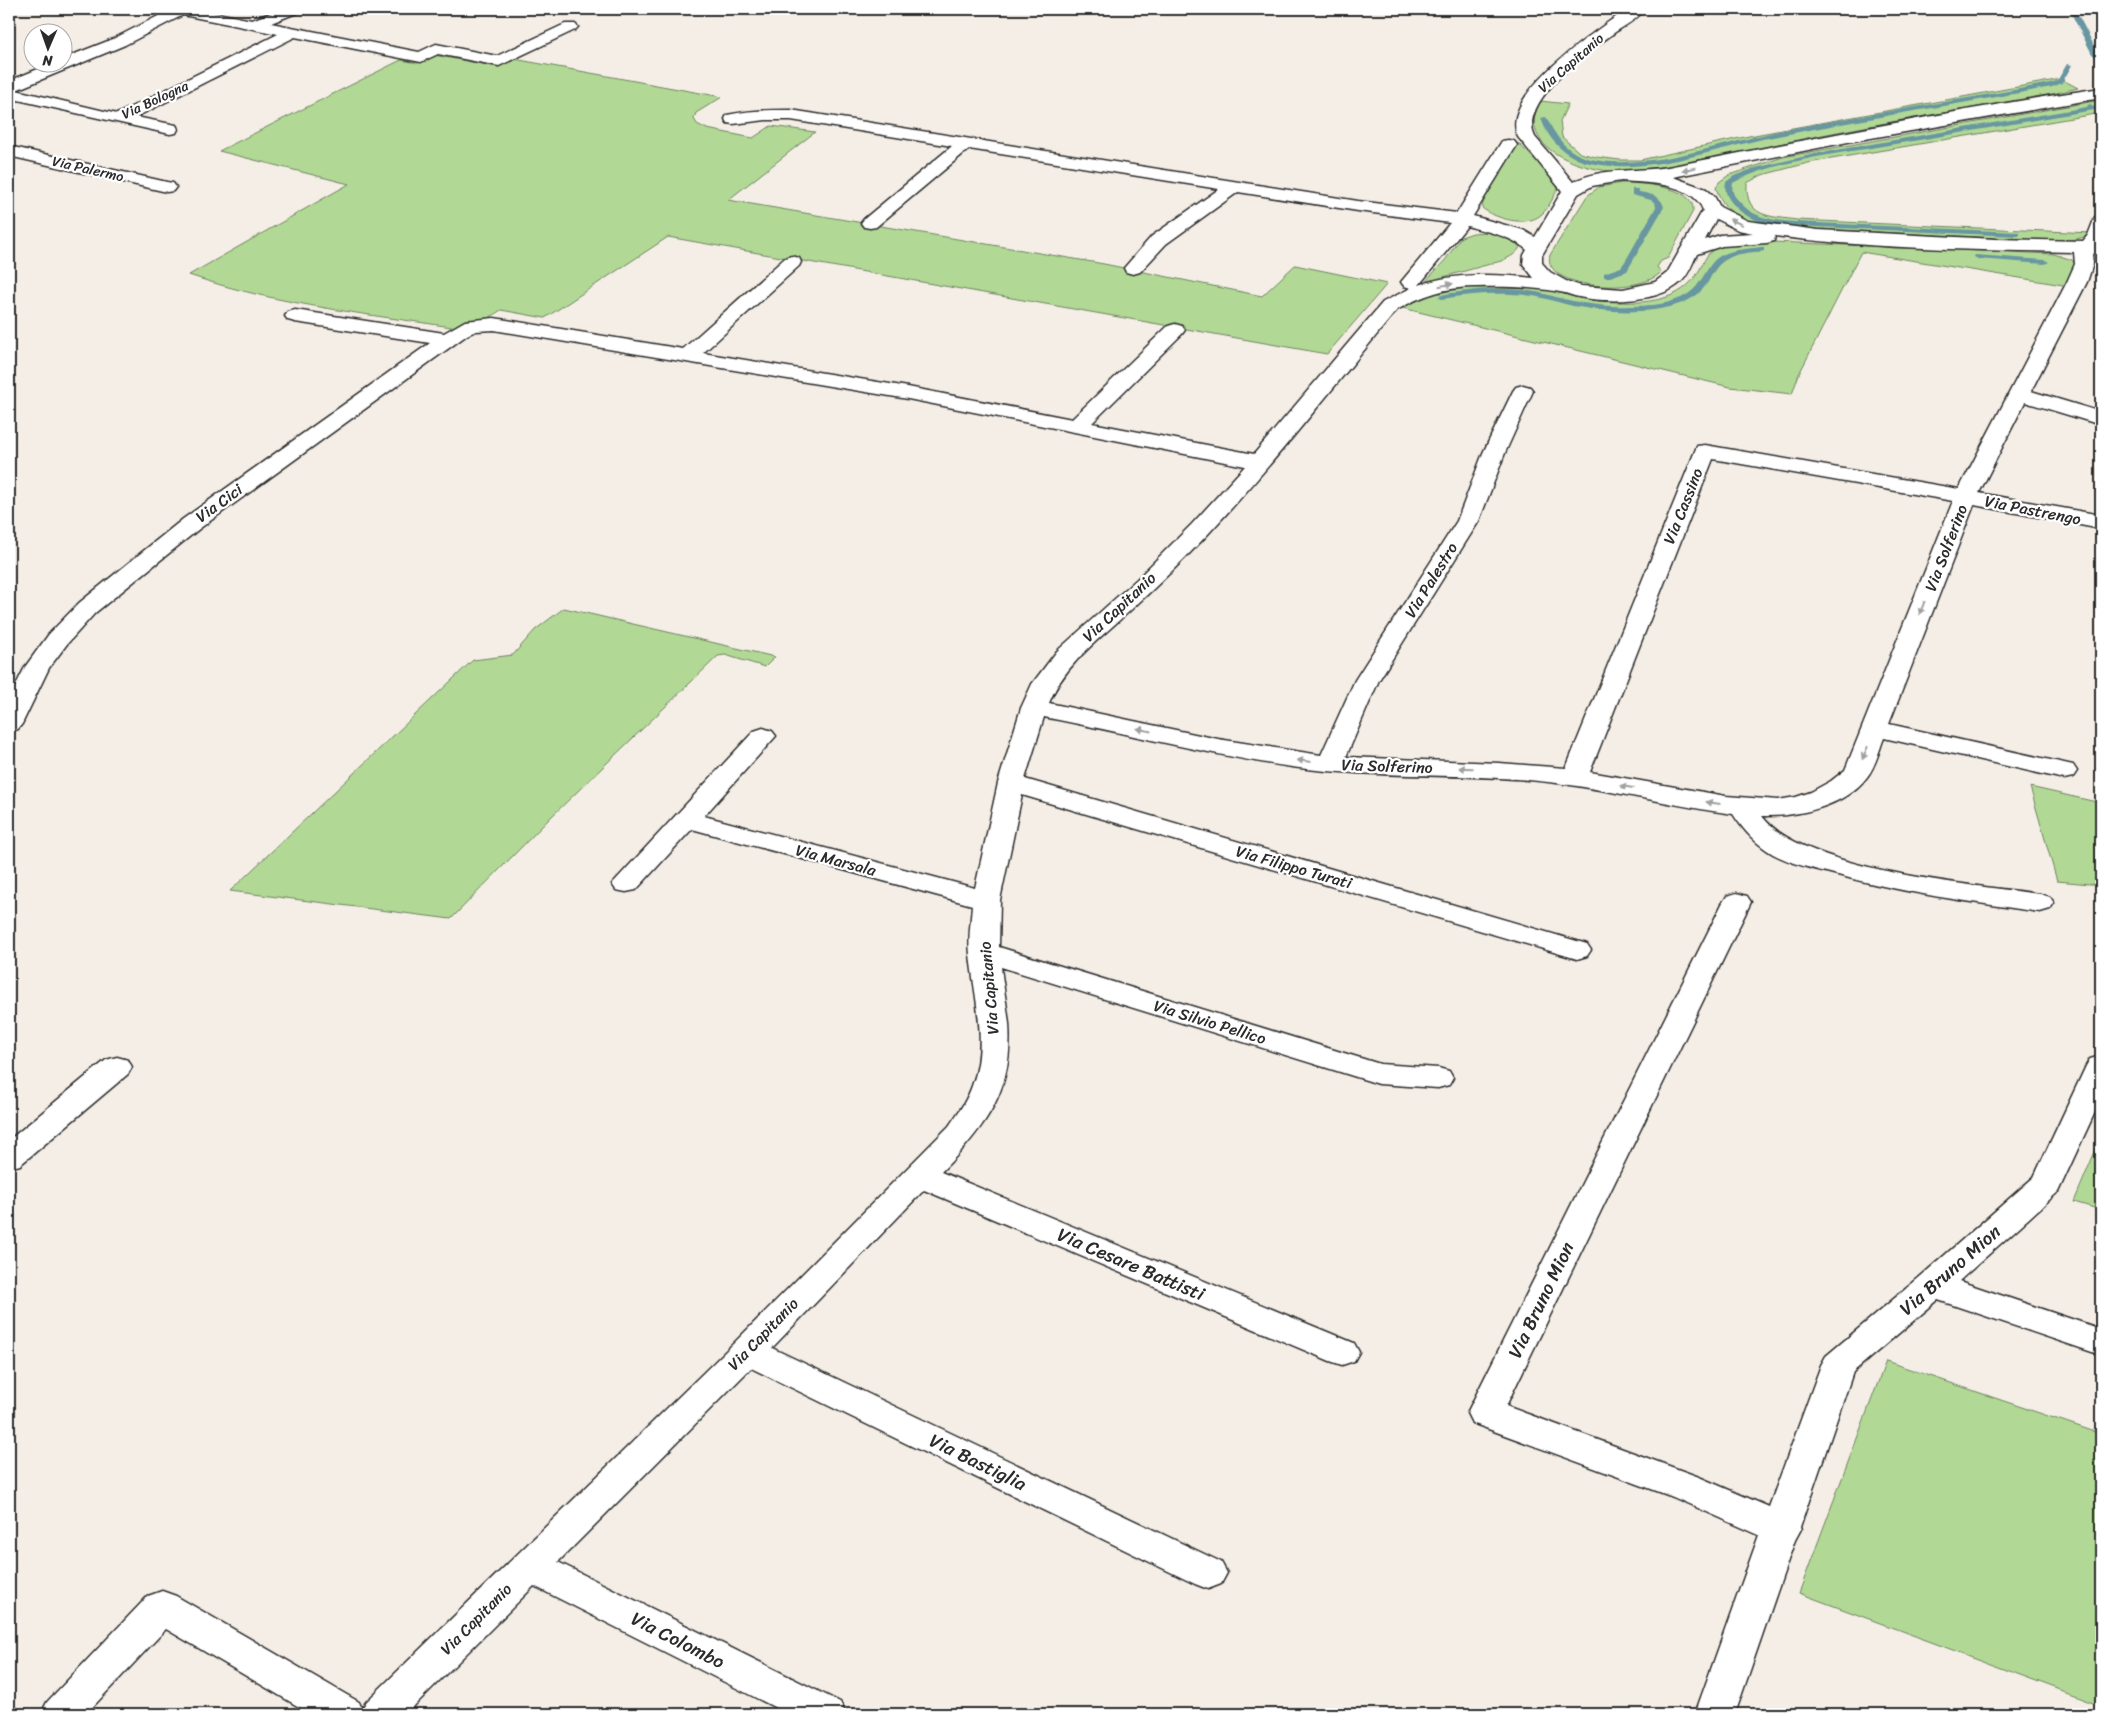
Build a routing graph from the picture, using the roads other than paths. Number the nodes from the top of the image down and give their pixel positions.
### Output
1 (294, 9) edge
2 (1637, 9) edge
3 (181, 10) edge
4 (252, 25) junction
5 (570, 27) dead end
6 (293, 32) junction
7 (9, 87) edge
8 (9, 93) edge
9 (2101, 93) edge
10 (733, 118) dead end
11 (119, 119) junction
12 (170, 129) dead end
13 (966, 143) junction
14 (1508, 145) dead end
15 (9, 151) edge
16 (1540, 153) junction
17 (1754, 156) junction
18 (1628, 176) junction
19 (1235, 186) junction
20 (167, 187) dead end
21 (1571, 191) junction
22 (1709, 204) junction
23 (1462, 219) junction
24 (1553, 219) junction
25 (2101, 221) edge
26 (870, 223) dead end
27 (1483, 224) junction
28 (1818, 236) junction
29 (1536, 248) junction
30 (2094, 248) edge
31 (1691, 250) junction
32 (792, 262) dead end
33 (1133, 268) dead end
34 (1411, 282) dead end
35 (1565, 287) junction
36 (294, 316) dead end
37 (1174, 330) dead end
38 (448, 340) junction
39 (687, 356) junction
40 (1523, 392) dead end
41 (2020, 394) junction
42 (2101, 419) edge
43 (1077, 426) junction
44 (1054, 439) dead end
45 (1253, 470) junction
46 (1966, 497) junction
47 (2101, 522) edge
48 (1034, 708) junction
49 (9, 724) edge
50 (1875, 728) junction
51 (763, 736) dead end
52 (1330, 764) junction
53 (2064, 771) dead end
54 (1575, 778) junction
55 (1011, 783) junction
56 (1743, 806) junction
57 (686, 819) junction
58 (626, 884) dead end
59 (986, 900) junction
60 (1737, 902) dead end
61 (2040, 903) dead end
62 (1578, 950) dead end
63 (984, 952) junction
64 (117, 1066) dead end
65 (2101, 1066) edge
66 (1438, 1078) dead end
67 (9, 1157) edge
68 (920, 1176) junction
69 (1933, 1286) junction
70 (2101, 1342) edge
71 (747, 1351) junction
72 (1342, 1352) dead end
73 (1782, 1529) junction
74 (529, 1566) junction
75 (1208, 1573) dead end
76 (61, 1714) edge
77 (345, 1714) edge
78 (380, 1714) edge
79 (826, 1714) edge
80 (1716, 1714) edge

1 - 4 street
2 - 16 street, Via Capitanio
3 - 4 street
3 - 7 street
4 - 6 street
5 - 6 street
6 - 11 street, Via Bologna
8 - 11 street, Via Bologna
9 - 17 street
10 - 13 street
11 - 12 street
13 - 19 street
13 - 26 street
14 - 23 street
15 - 20 street, Via Palermo
16 - 18 street, Via Capitanio
16 - 21 street, Via Capitanio
17 -> 18 street
17 - 22 street
18 - 21 street
18 - 22 street
19 - 23 street
19 - 33 street
21 - 24 street
28 -> 22 street
22 - 31 street
23 - 27 street
23 - 34 street
24 - 27 street
24 - 29 street
25 - 30 street, Via Solferino
27 - 29 street
28 - 30 street
28 - 31 street
29 - 35 street
30 - 41 street, Via Solferino
31 - 35 street
32 - 39 street
45 -> 35 street, Via Capitanio
36 - 38 street
37 - 43 street
38 - 39 street, Via Cici
38 - 49 street, Via Cici
39 - 43 street
40 - 52 street, Via Palestro
41 - 42 street
41 - 46 street, Via Solferino
43 - 45 street
44 - 45 street
45 - 48 street, Via Capitanio
46 - 47 street, Via Pastrengo
46 -> 50 street, Via Solferino
46 - 54 street, Via Cassino
52 -> 48 street, Via Solferino
48 - 55 street, Via Capitanio
50 - 53 street
50 -> 56 street, Via Solferino
51 - 57 street
54 -> 52 street, Via Solferino
56 -> 54 street, Via Solferino
55 - 59 street, Via Capitanio
55 - 62 street, Via Filippo Turati
56 - 61 street
57 - 58 street
57 - 59 street, Via Marsala
59 - 63 street, Via Capitanio
60 - 73 street, Via Bruno Mion
63 - 66 street, Via Silvio Pellico
63 - 68 street, Via Capitanio
64 - 67 street
65 - 69 street, Via Bruno Mion
68 - 71 street, Via Capitanio
68 - 72 street, Via Cesare Battisti
69 - 70 street
69 - 73 street, Via Bruno Mion
71 - 74 street, Via Capitanio
71 - 75 street, Via Bastiglia
73 - 80 street, Via Bruno Mion
74 - 78 street, Via Capitanio
74 - 79 street, Via Colombo
76 - 77 street

